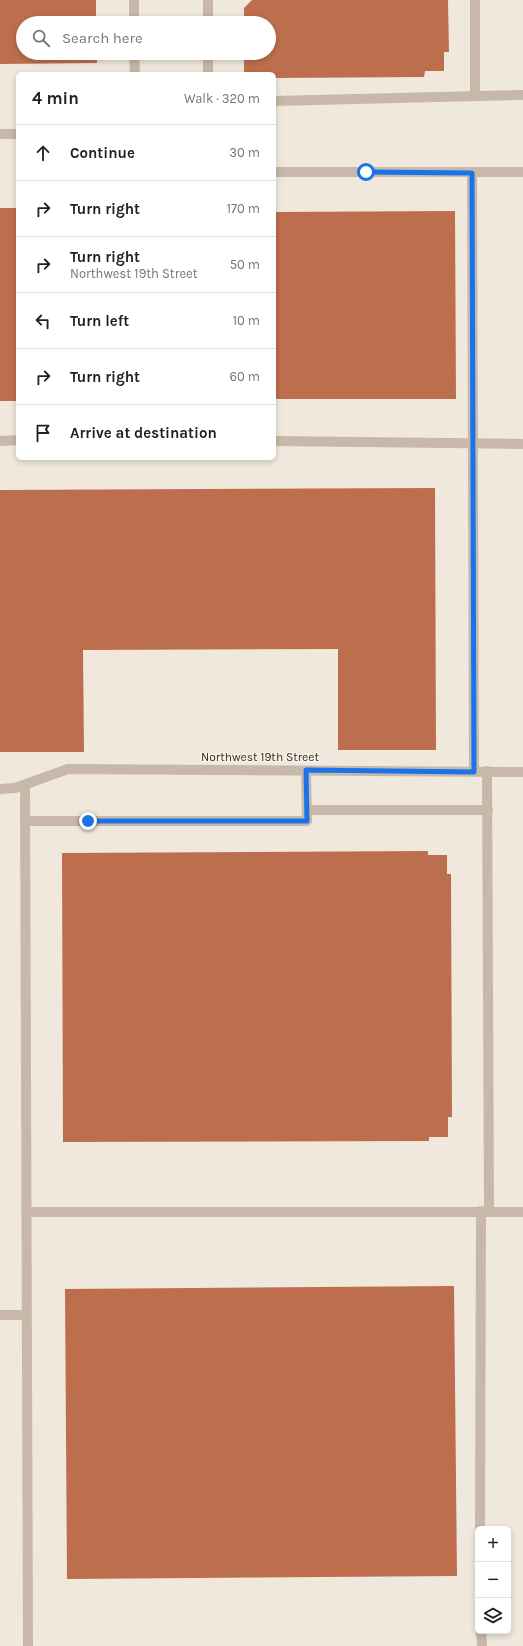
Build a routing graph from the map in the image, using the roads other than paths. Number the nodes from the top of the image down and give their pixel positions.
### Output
1 (134, 0) edge
2 (208, 0) edge
3 (475, 0) edge
4 (134, 16) edge
5 (208, 16) edge
6 (134, 60) edge
7 (208, 60) edge
8 (134, 72) edge
9 (208, 72) edge
10 (523, 95) edge
11 (475, 96) junction
12 (276, 101) edge
13 (0, 134) edge
14 (16, 134) edge
15 (276, 172) edge
16 (523, 172) edge
17 (472, 173) junction
18 (0, 440) edge
19 (16, 440) edge
20 (276, 441) edge
21 (474, 443) junction
22 (523, 444) edge
23 (306, 770) junction
24 (487, 771) junction
25 (474, 772) junction
26 (523, 772) edge
27 (25, 785) junction
28 (0, 789) edge
29 (307, 810) junction
30 (488, 810) junction
31 (25, 821) junction
32 (485, 1211) junction
33 (26, 1212) junction
34 (523, 1212) edge
35 (0, 1315) edge
36 (26, 1315) junction
37 (480, 1526) edge
38 (481, 1634) edge
39 (28, 1646) edge
40 (482, 1646) edge

1 - 4 lane
2 - 5 lane
3 - 11 lane
6 - 8 lane
7 - 9 lane
10 - 11 lane
11 - 12 lane
13 - 14 lane
15 - 17 lane
16 - 17 lane
17 - 21 lane
18 - 19 lane
20 - 21 lane
21 - 22 lane
21 - 25 lane
23 - 25 lane, Northwest 19th Street
23 - 27 lane, Northwest 19th Street
23 - 29 lane
24 - 25 lane, Northwest 19th Street
24 - 26 lane, Northwest 19th Street
24 - 30 lane
27 - 28 lane, Northwest 19th Street
27 - 31 lane
29 - 30 lane
29 - 31 lane
30 - 32 lane
31 - 33 lane
32 - 33 lane
32 - 34 lane
32 - 37 lane
33 - 36 lane
35 - 36 lane
36 - 39 lane
38 - 40 lane

